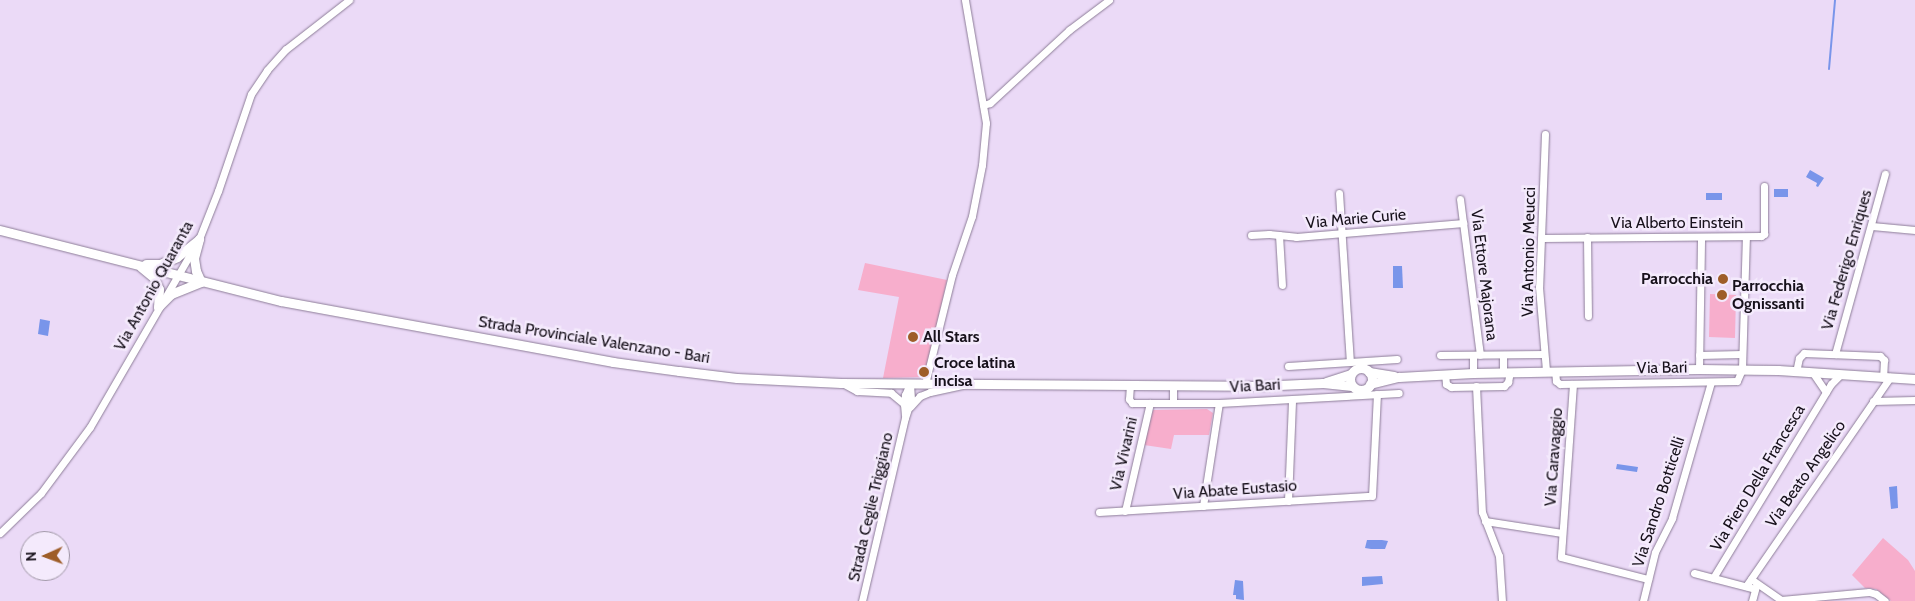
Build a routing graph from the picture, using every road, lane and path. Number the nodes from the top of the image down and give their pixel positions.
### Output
1 (349, 0) edge
2 (965, 0) edge
3 (1109, 0) edge
4 (984, 106) junction
5 (1545, 134) dead end
6 (1885, 174) dead end
7 (1764, 186) dead end
8 (1339, 193) dead end
9 (1460, 198) dead end
10 (1463, 223) junction
11 (1872, 226) junction
12 (0, 230) edge
13 (1915, 230) edge
14 (1342, 234) junction
15 (1251, 235) dead end
16 (1279, 235) junction
17 (1587, 237) junction
18 (1701, 237) junction
19 (1746, 237) junction
20 (1542, 238) junction
21 (199, 239) junction
22 (138, 264) junction
23 (176, 276) junction
24 (201, 282) junction
25 (1282, 285) dead end
26 (158, 307) junction
27 (1588, 316) dead end
28 (1544, 354) junction
29 (1742, 354) junction
30 (1835, 354) junction
31 (1440, 355) dead end
32 (1476, 355) junction
33 (1503, 355) junction
34 (1699, 355) junction
35 (1397, 359) dead end
36 (1350, 362) junction
37 (1360, 365) junction
38 (1288, 366) dead end
39 (1699, 369) junction
40 (1742, 369) junction
41 (1550, 370) junction
42 (1369, 372) junction
43 (1507, 372) junction
44 (1796, 372) junction
45 (1473, 373) junction
46 (1813, 373) junction
47 (1351, 374) junction
48 (1445, 374) junction
49 (1840, 375) junction
50 (1399, 377) junction
51 (1886, 377) junction
52 (1915, 379) edge
53 (1323, 382) junction
54 (1711, 382) junction
55 (841, 383) junction
56 (969, 383) junction
57 (910, 384) junction
58 (925, 384) junction
59 (1052, 384) joint
60 (1370, 384) junction
61 (1573, 384) junction
62 (1130, 385) junction
63 (1173, 385) junction
64 (1352, 386) junction
65 (1476, 386) junction
66 (1362, 392) junction
67 (1826, 392) junction
68 (1399, 393) dead end
69 (1378, 394) junction
70 (1292, 400) junction
71 (1915, 400) edge
72 (1873, 401) junction
73 (1150, 403) junction
74 (1173, 403) junction
75 (1219, 403) junction
76 (907, 405) junction
77 (1288, 501) junction
78 (1203, 506) junction
79 (1125, 511) junction
80 (1099, 512) dead end
81 (1485, 521) junction
82 (0, 533) edge
83 (1562, 533) junction
84 (1694, 573) dead end
85 (1714, 578) junction
86 (1648, 579) junction
87 (1754, 583) junction
88 (1788, 600) edge
89 (862, 601) edge
90 (1502, 601) edge
91 (1643, 601) edge
92 (1752, 601) edge
93 (1886, 601) edge

1 - 21 street, Via Antonio Quaranta
2 - 4 street
3 - 4 street
4 - 58 street
5 - 20 street, Via Antonio Meucci
6 - 11 street, Via Federigo Enriques
7 - 19 street, Via Alberto Einstein
8 - 14 street
9 - 10 street, Via Ettore Majorana
10 - 14 street, Via Marie Curie
10 - 32 street, Via Ettore Majorana
11 - 13 street
11 - 30 street, Via Federigo Enriques
12 - 22 main road
14 - 16 street, Via Marie Curie
14 - 36 street
15 - 16 street, Via Marie Curie
16 - 25 street
17 - 18 street, Via Alberto Einstein
17 - 20 street, Via Alberto Einstein
17 - 27 street
18 - 19 street, Via Alberto Einstein
18 - 34 street
19 - 29 street
20 - 28 street, Via Antonio Meucci
21 - 22 main road
21 - 23 street, Via Antonio Quaranta
21 - 24 main road
22 - 23 main road, Strada Provinciale Valenzano - Bari
22 - 26 main road
23 - 24 main road, Strada Provinciale Valenzano - Bari
23 - 26 street, Via Antonio Quaranta
24 - 26 main road
24 - 55 main road, Strada Provinciale Valenzano - Bari
26 - 82 street, Via Antonio Quaranta
28 - 33 street
28 - 41 street, Via Antonio Meucci
29 - 34 street, Via Bari
29 - 40 street
30 - 44 street
30 - 51 street
31 - 32 street
32 - 33 street
32 - 45 street, Via Ettore Majorana
33 - 43 street
34 - 39 street
35 - 37 street, Via Bari
36 - 37 street, Via Bari
36 - 38 street, Via Bari
37 - 42 main road, Via Bari
37 - 47 main road, Via Bari
39 - 40 main road, Via Bari
39 - 41 main road, Via Bari
40 - 44 main road, Via Bari
40 - 54 street, Via Bari
41 - 43 main road, Via Bari
41 - 61 street
42 - 50 main road, Via Bari
42 - 60 main road
43 - 45 main road, Via Bari
43 - 65 street
44 - 46 main road, Via Bari
45 - 48 main road, Via Bari
46 - 49 main road, Via Bari
46 - 67 street
47 - 53 main road, Via Bari
47 - 64 main road
48 - 50 main road, Via Bari
48 - 65 street
49 - 51 main road, Via Bari
49 - 67 street, Via Piero Della Francesca
50 - 60 main road, Via Bari
51 - 52 main road, Via Bari
51 - 72 street, Via Beato Angelico
53 - 63 main road, Via Bari
53 - 64 main road, Via Bari
54 - 61 street, Via Bari
54 - 86 street, Via Sandro Botticelli
55 - 57 main road, Strada Provinciale Valenzano - Bari
55 - 76 street
56 - 58 main road, Strada Provinciale Valenzano - Bari
56 - 59 main road, Strada Provinciale Valenzano - Bari
56 - 76 street
57 - 58 main road, Strada Provinciale Valenzano - Bari
57 - 76 street, Strada Ceglie Triggiano
59 - 62 main road, Via Bari
60 - 66 main road, Via Bari
61 - 83 street, Via Caravaggio
62 - 63 main road, Via Bari
62 - 73 street, Via Bari
63 - 74 street
64 - 66 main road, Via Bari
65 - 81 street
66 - 69 street, Via Bari
66 - 70 street, Via Bari
67 - 85 street, Via Piero Della Francesca
68 - 69 street, Via Bari
69 - 77 street, Via Abate Eustasio
70 - 75 street, Via Bari
70 - 77 street
71 - 72 street
72 - 87 street, Via Beato Angelico
73 - 74 street, Via Bari
73 - 79 street, Via Vivarini
74 - 75 street, Via Bari
75 - 78 street
76 - 89 street, Strada Ceglie Triggiano
77 - 78 street, Via Abate Eustasio
78 - 79 street, Via Abate Eustasio
79 - 80 street, Via Abate Eustasio
81 - 83 street, Via Caravaggio
81 - 90 street
83 - 86 street, Via Caravaggio
84 - 85 street
85 - 87 street, Via Beato Angelico
86 - 91 street, Via Sandro Botticelli
87 - 88 street
87 - 92 street
88 - 93 street

